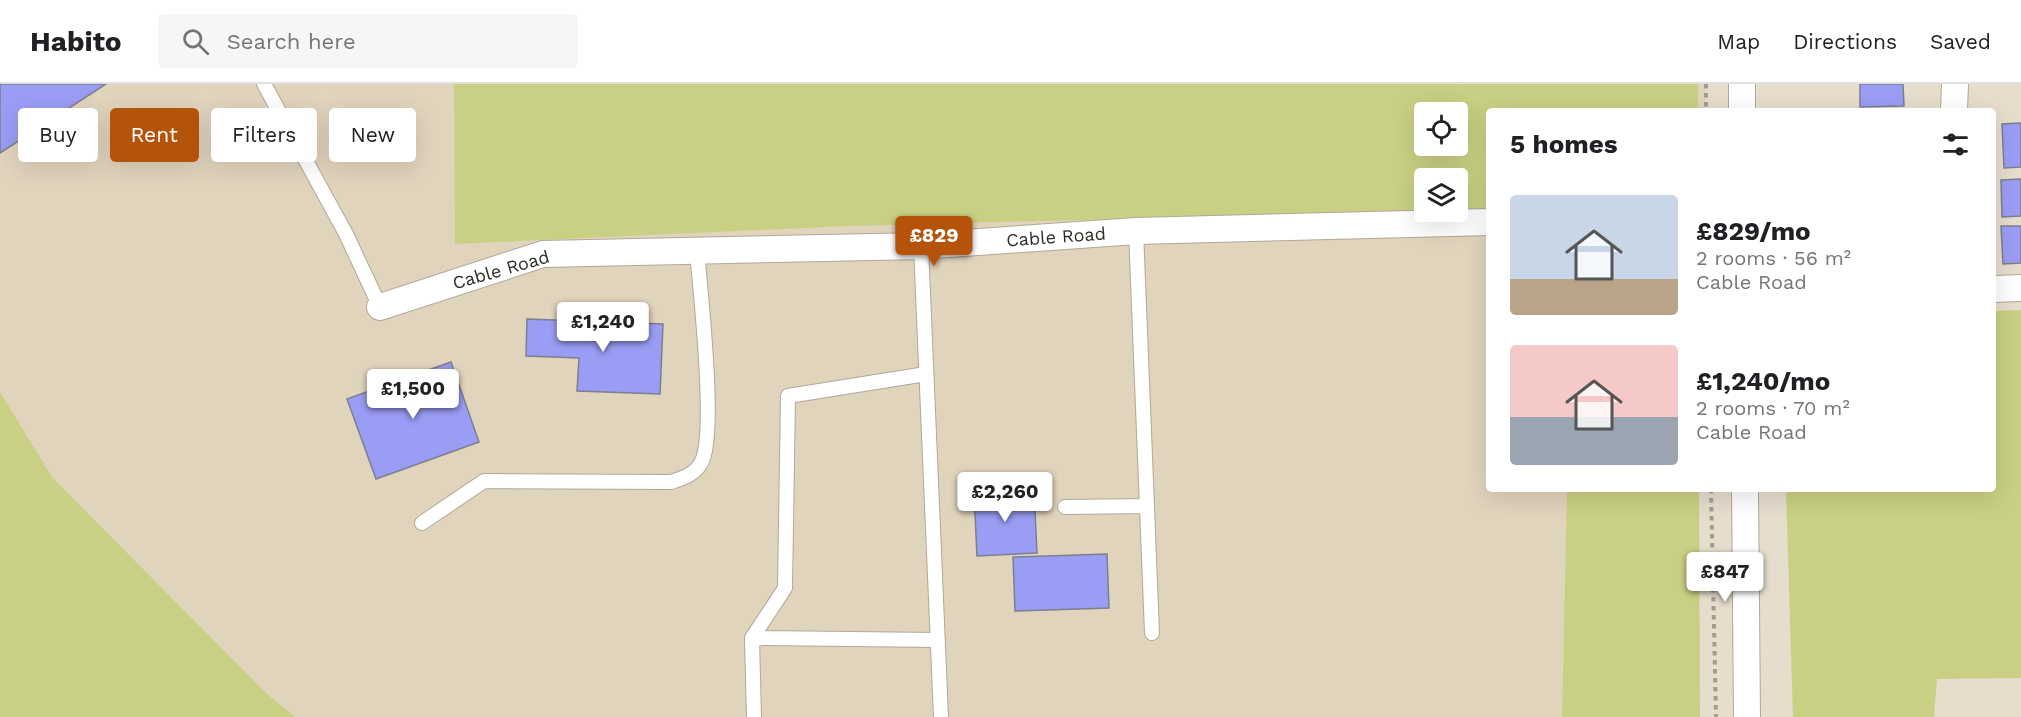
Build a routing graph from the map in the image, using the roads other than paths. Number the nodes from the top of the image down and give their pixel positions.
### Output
1 (264, 84) edge
2 (1742, 84) edge
3 (1955, 84) edge
4 (1742, 108) edge
5 (1954, 108) edge
6 (1486, 222) edge
7 (1136, 231) junction
8 (921, 246) junction
9 (697, 250) junction
10 (2021, 288) edge
11 (1996, 289) edge
12 (380, 308) joint
13 (926, 374) junction
14 (1745, 492) edge
15 (1147, 506) junction
16 (1065, 507) dead end
17 (422, 523) dead end
18 (1152, 633) dead end
19 (752, 638) junction
20 (938, 640) junction
21 (754, 717) edge
22 (941, 717) edge
23 (1747, 717) edge

1 - 12 lane
2 - 4 street
3 - 5 street
6 - 7 street, Cable Road
7 - 8 street, Cable Road
7 - 15 lane
8 - 9 street, Cable Road
8 - 13 lane
9 - 12 street, Cable Road
9 - 17 lane
10 - 11 street
13 - 19 lane
13 - 20 lane
14 - 23 street
15 - 16 lane
15 - 18 lane
19 - 20 lane
19 - 21 lane
20 - 22 lane

